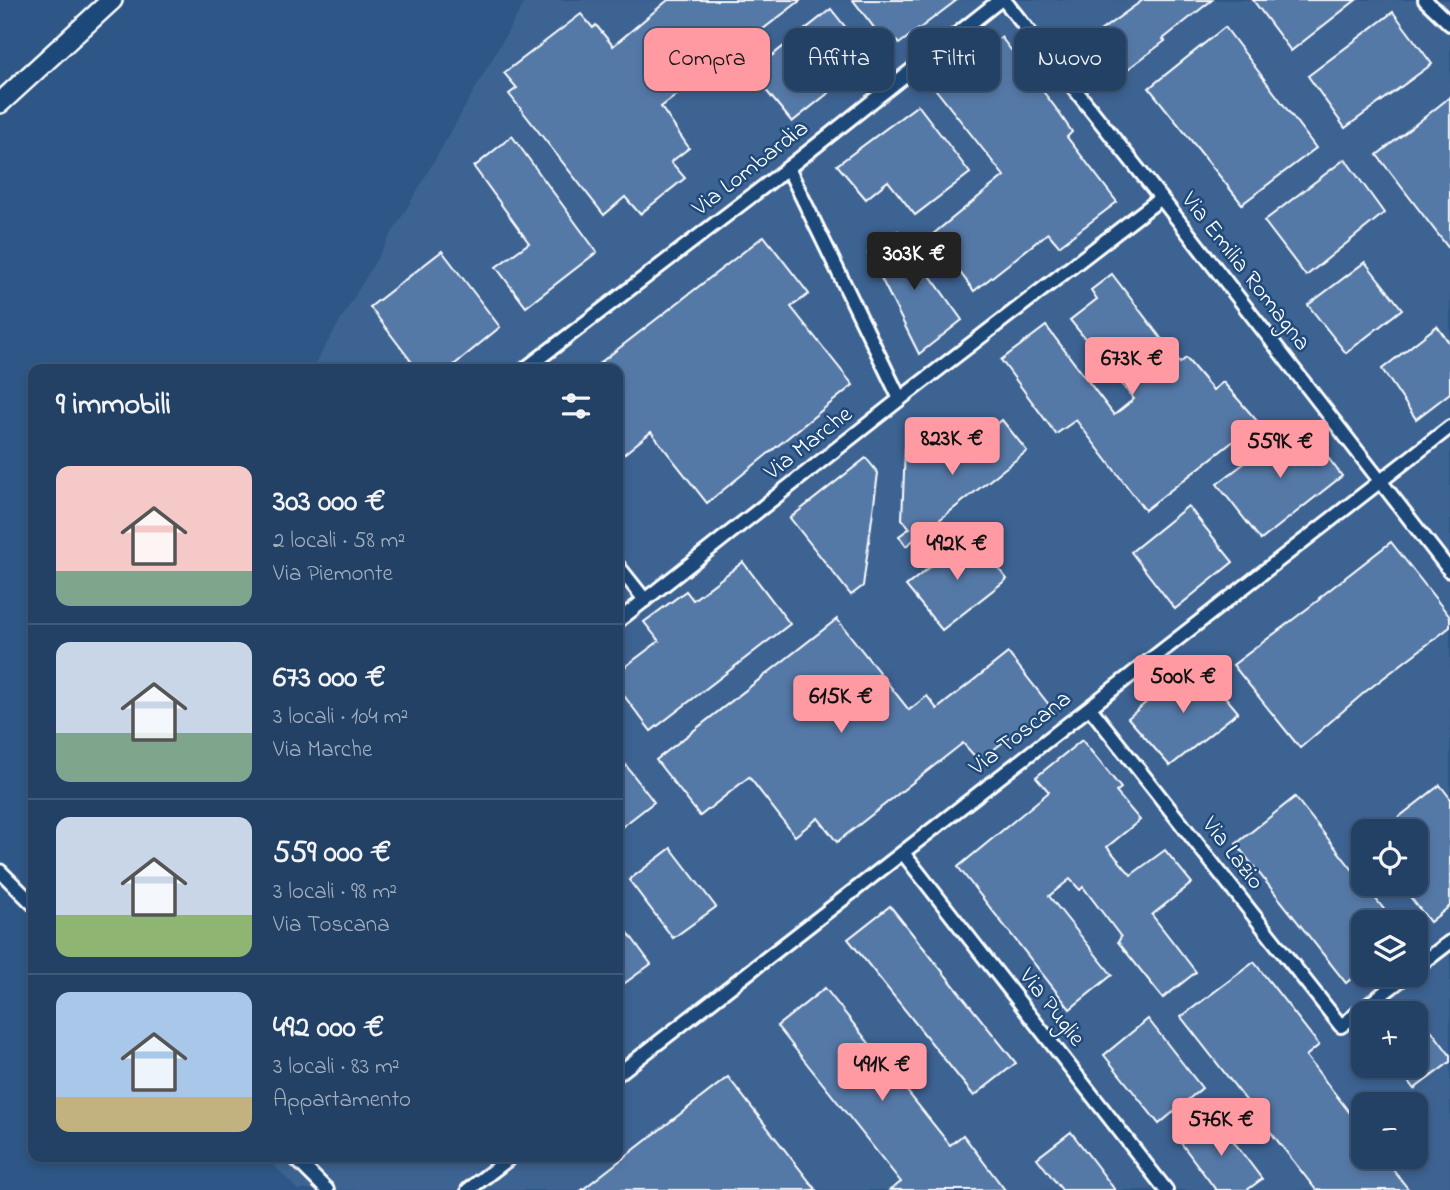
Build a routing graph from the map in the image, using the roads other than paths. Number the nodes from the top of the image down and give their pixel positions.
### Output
1 (112, 0) edge
2 (1002, 0) edge
3 (1425, 0) edge
4 (1450, 24) edge
5 (0, 103) edge
6 (788, 168) junction
7 (1161, 198) junction
8 (532, 364) edge
9 (900, 399) junction
10 (1450, 427) edge
11 (1380, 482) junction
12 (1450, 571) edge
13 (623, 572) edge
14 (645, 600) junction
15 (623, 617) edge
16 (1090, 708) junction
17 (903, 853) junction
18 (0, 871) edge
19 (28, 899) edge
20 (1450, 942) edge
21 (1428, 959) edge
22 (1391, 987) edge
23 (623, 1070) edge
24 (299, 1162) edge
25 (504, 1162) edge
26 (327, 1190) edge
27 (468, 1190) edge
28 (1166, 1190) edge

1 - 5 main road
2 - 6 street, Via Lombardia
2 - 7 street, Via Emilia Romagna
3 - 4 street
6 - 8 street, Via Lombardia
6 - 9 street
7 - 9 street, Via Marche
7 - 11 street, Via Emilia Romagna
9 - 14 street, Via Marche
10 - 11 street, Via Toscana
11 - 12 street, Via Emilia Romagna
11 - 16 street, Via Toscana
13 - 14 street
14 - 15 street, Via Marche
16 - 17 street, Via Toscana
16 - 22 street, Via Lazio
17 - 23 street, Via Toscana
17 - 28 street, Via Puglie
18 - 19 street
20 - 21 street
24 - 26 street
25 - 27 street

